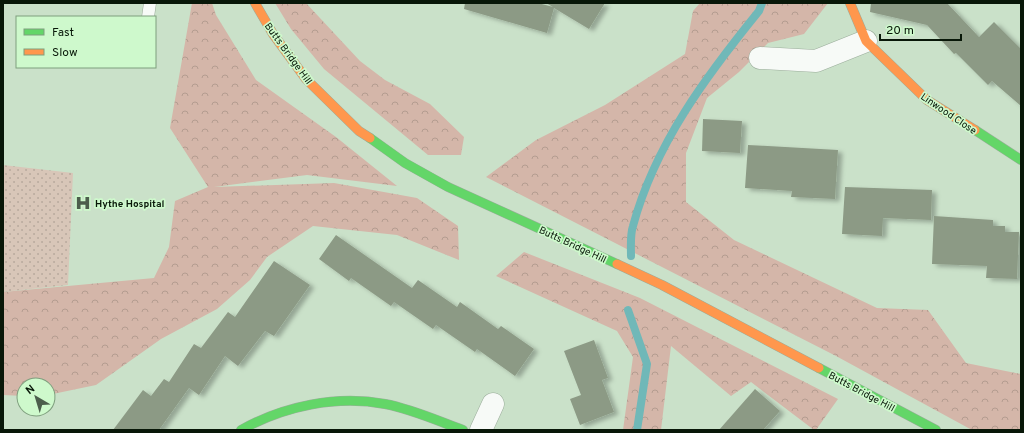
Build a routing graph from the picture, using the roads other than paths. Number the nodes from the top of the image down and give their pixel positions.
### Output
1 (150, 3) edge
2 (256, 3) edge
3 (850, 3) edge
4 (148, 16) edge
5 (866, 41) junction
6 (760, 58) dead end
7 (1021, 160) edge
8 (493, 404) dead end
9 (240, 430) edge
10 (464, 430) edge
11 (481, 430) edge
12 (936, 430) edge

1 - 4 lane
2 - 12 street, Butts Bridge Hill
3 - 5 street, Linwood Close
5 - 6 street
5 - 7 street, Linwood Close
8 - 11 street
9 - 10 street

